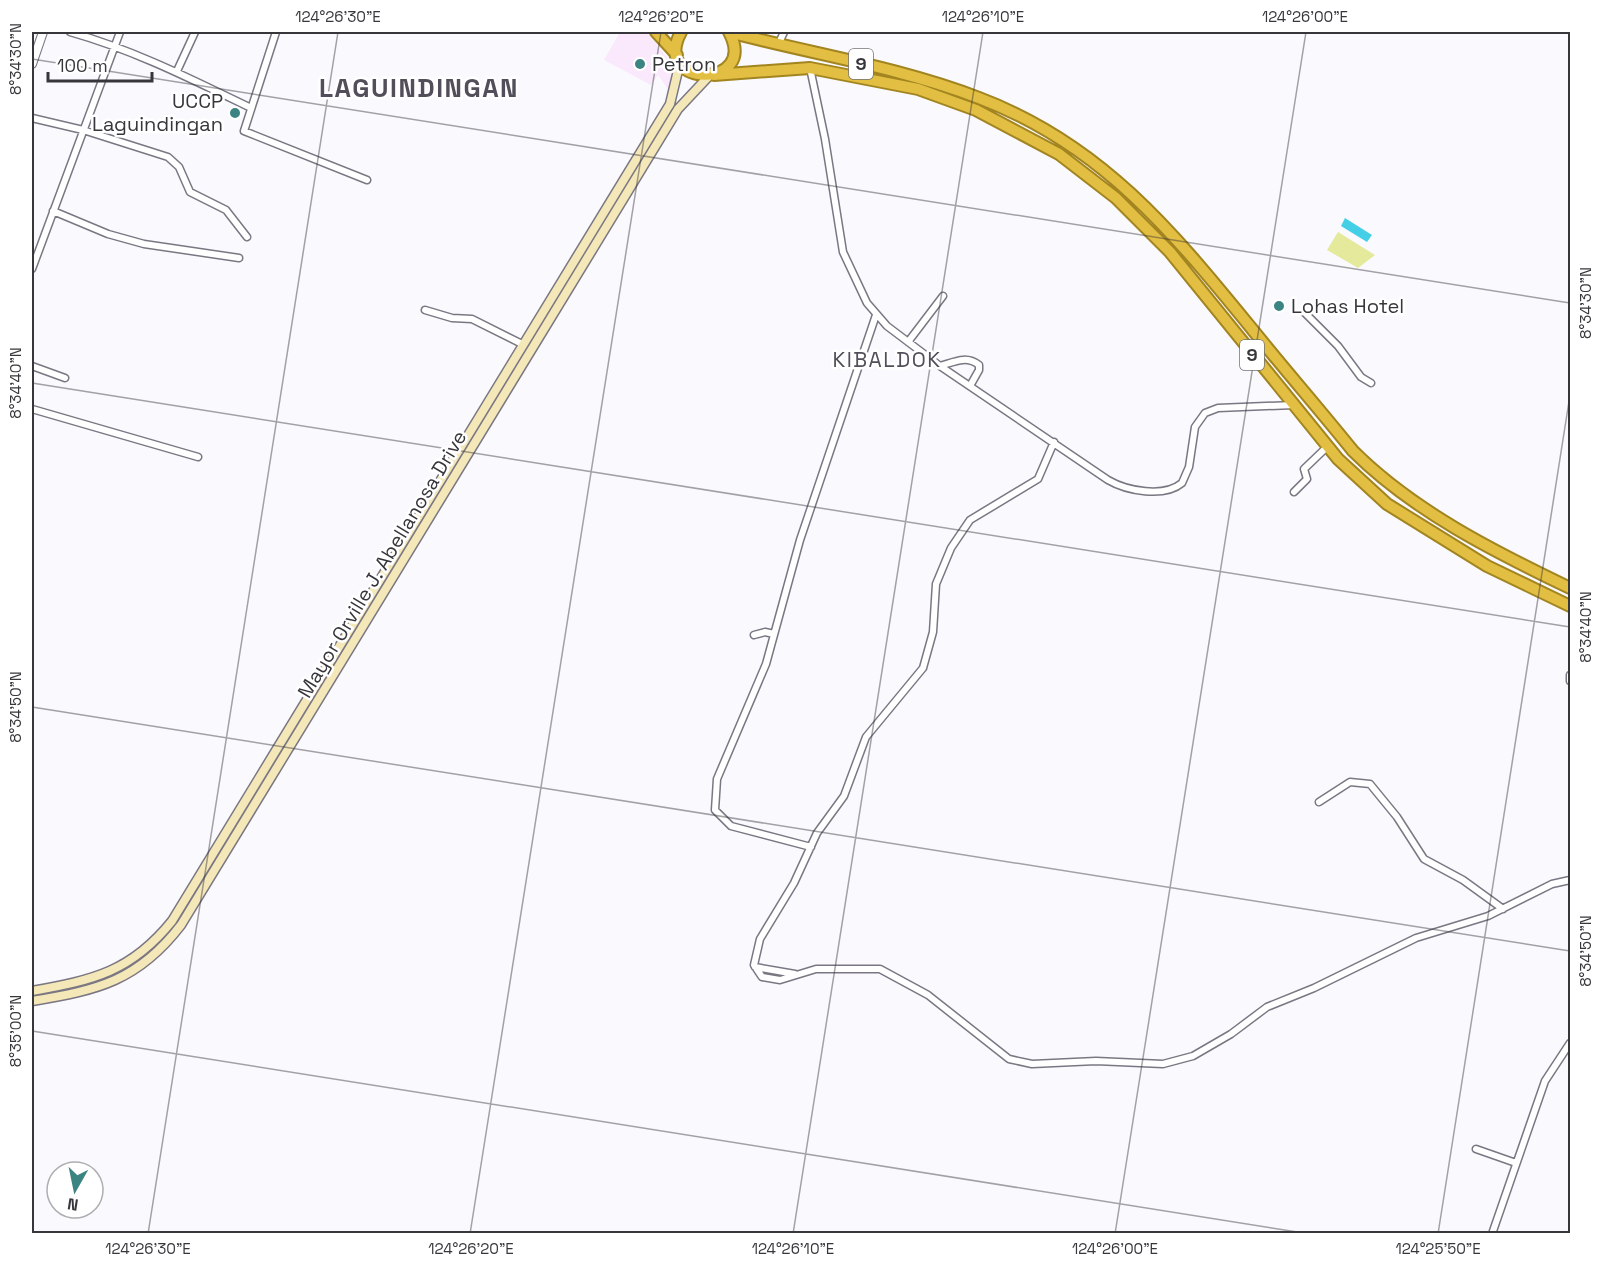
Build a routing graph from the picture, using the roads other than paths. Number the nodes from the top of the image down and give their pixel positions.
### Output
1 (43, 32) edge
2 (70, 32) edge
3 (120, 32) edge
4 (195, 32) edge
5 (276, 32) edge
6 (656, 32) edge
7 (681, 32) edge
8 (729, 32) edge
9 (784, 32) edge
10 (115, 44) junction
11 (778, 45) junction
12 (678, 58) junction
13 (853, 62) junction
14 (32, 64) edge
15 (810, 68) junction
16 (177, 70) junction
17 (712, 76) junction
18 (851, 76) junction
19 (981, 98) junction
20 (251, 108) junction
21 (976, 110) junction
22 (32, 118) edge
23 (83, 130) junction
24 (367, 180) dead end
25 (53, 211) junction
26 (247, 237) dead end
27 (239, 258) dead end
28 (32, 269) edge
29 (943, 296) dead end
30 (425, 310) dead end
31 (1304, 312) dead end
32 (876, 315) junction
33 (908, 342) junction
34 (522, 344) junction
35 (32, 366) edge
36 (940, 366) junction
37 (65, 378) dead end
38 (1371, 384) dead end
39 (970, 386) junction
40 (1295, 405) junction
41 (32, 408) edge
42 (1054, 442) junction
43 (1328, 446) junction
44 (198, 457) dead end
45 (1379, 477) junction
46 (1371, 491) junction
47 (1294, 492) dead end
48 (1570, 588) edge
49 (1570, 606) edge
50 (774, 634) junction
51 (754, 635) dead end
52 (1570, 675) edge
53 (1570, 681) edge
54 (1319, 802) dead end
55 (811, 847) junction
56 (1570, 880) edge
57 (1503, 909) junction
58 (97, 978) junction
59 (101, 987) junction
60 (32, 991) edge
61 (32, 1001) edge
62 (1570, 1043) edge
63 (1476, 1149) dead end
64 (1516, 1163) junction
65 (1492, 1233) edge

1 - 14 street
2 - 10 street
3 - 10 street
4 - 16 street
5 - 20 street
6 - 12 highway, 9
7 - 12 highway
8 - 11 highway, 9
8 - 17 highway, 9
9 - 11 street
10 - 16 street
10 - 23 street
11 - 13 highway, 9
12 - 17 highway, 9
12 - 34 main road, Mayor Orville J. Abellanosa Drive
13 - 18 highway
13 - 19 highway, 9
15 - 17 highway, 9
15 - 18 highway, 9
15 - 32 street
16 - 20 street
17 - 59 main road, Mayor Orville J. Abellanosa Drive
18 - 21 highway, 9
19 - 21 highway
19 - 45 highway, 9
20 - 24 street
21 - 40 highway, 9
22 - 23 street
23 - 25 street
23 - 26 street
25 - 27 street
25 - 28 street
29 - 33 street
30 - 34 street
31 - 38 street
32 - 33 street
32 - 50 street
33 - 36 street
34 - 58 main road, Mayor Orville J. Abellanosa Drive
35 - 37 street
36 - 39 street
36 - 39 street
39 - 42 street
40 - 42 street
40 - 43 highway, 9
41 - 44 street
42 - 55 street
43 - 46 highway, 9
43 - 47 street
45 - 46 highway
45 - 48 highway, 9
46 - 49 highway, 9
50 - 51 street
50 - 55 street
52 - 53 street
54 - 57 street
55 - 57 street
56 - 57 street
58 - 59 main road
58 - 60 main road, Mayor Orville J. Abellanosa Drive
59 - 61 main road, Mayor Orville J. Abellanosa Drive
62 - 64 street
63 - 64 street
64 - 65 street

